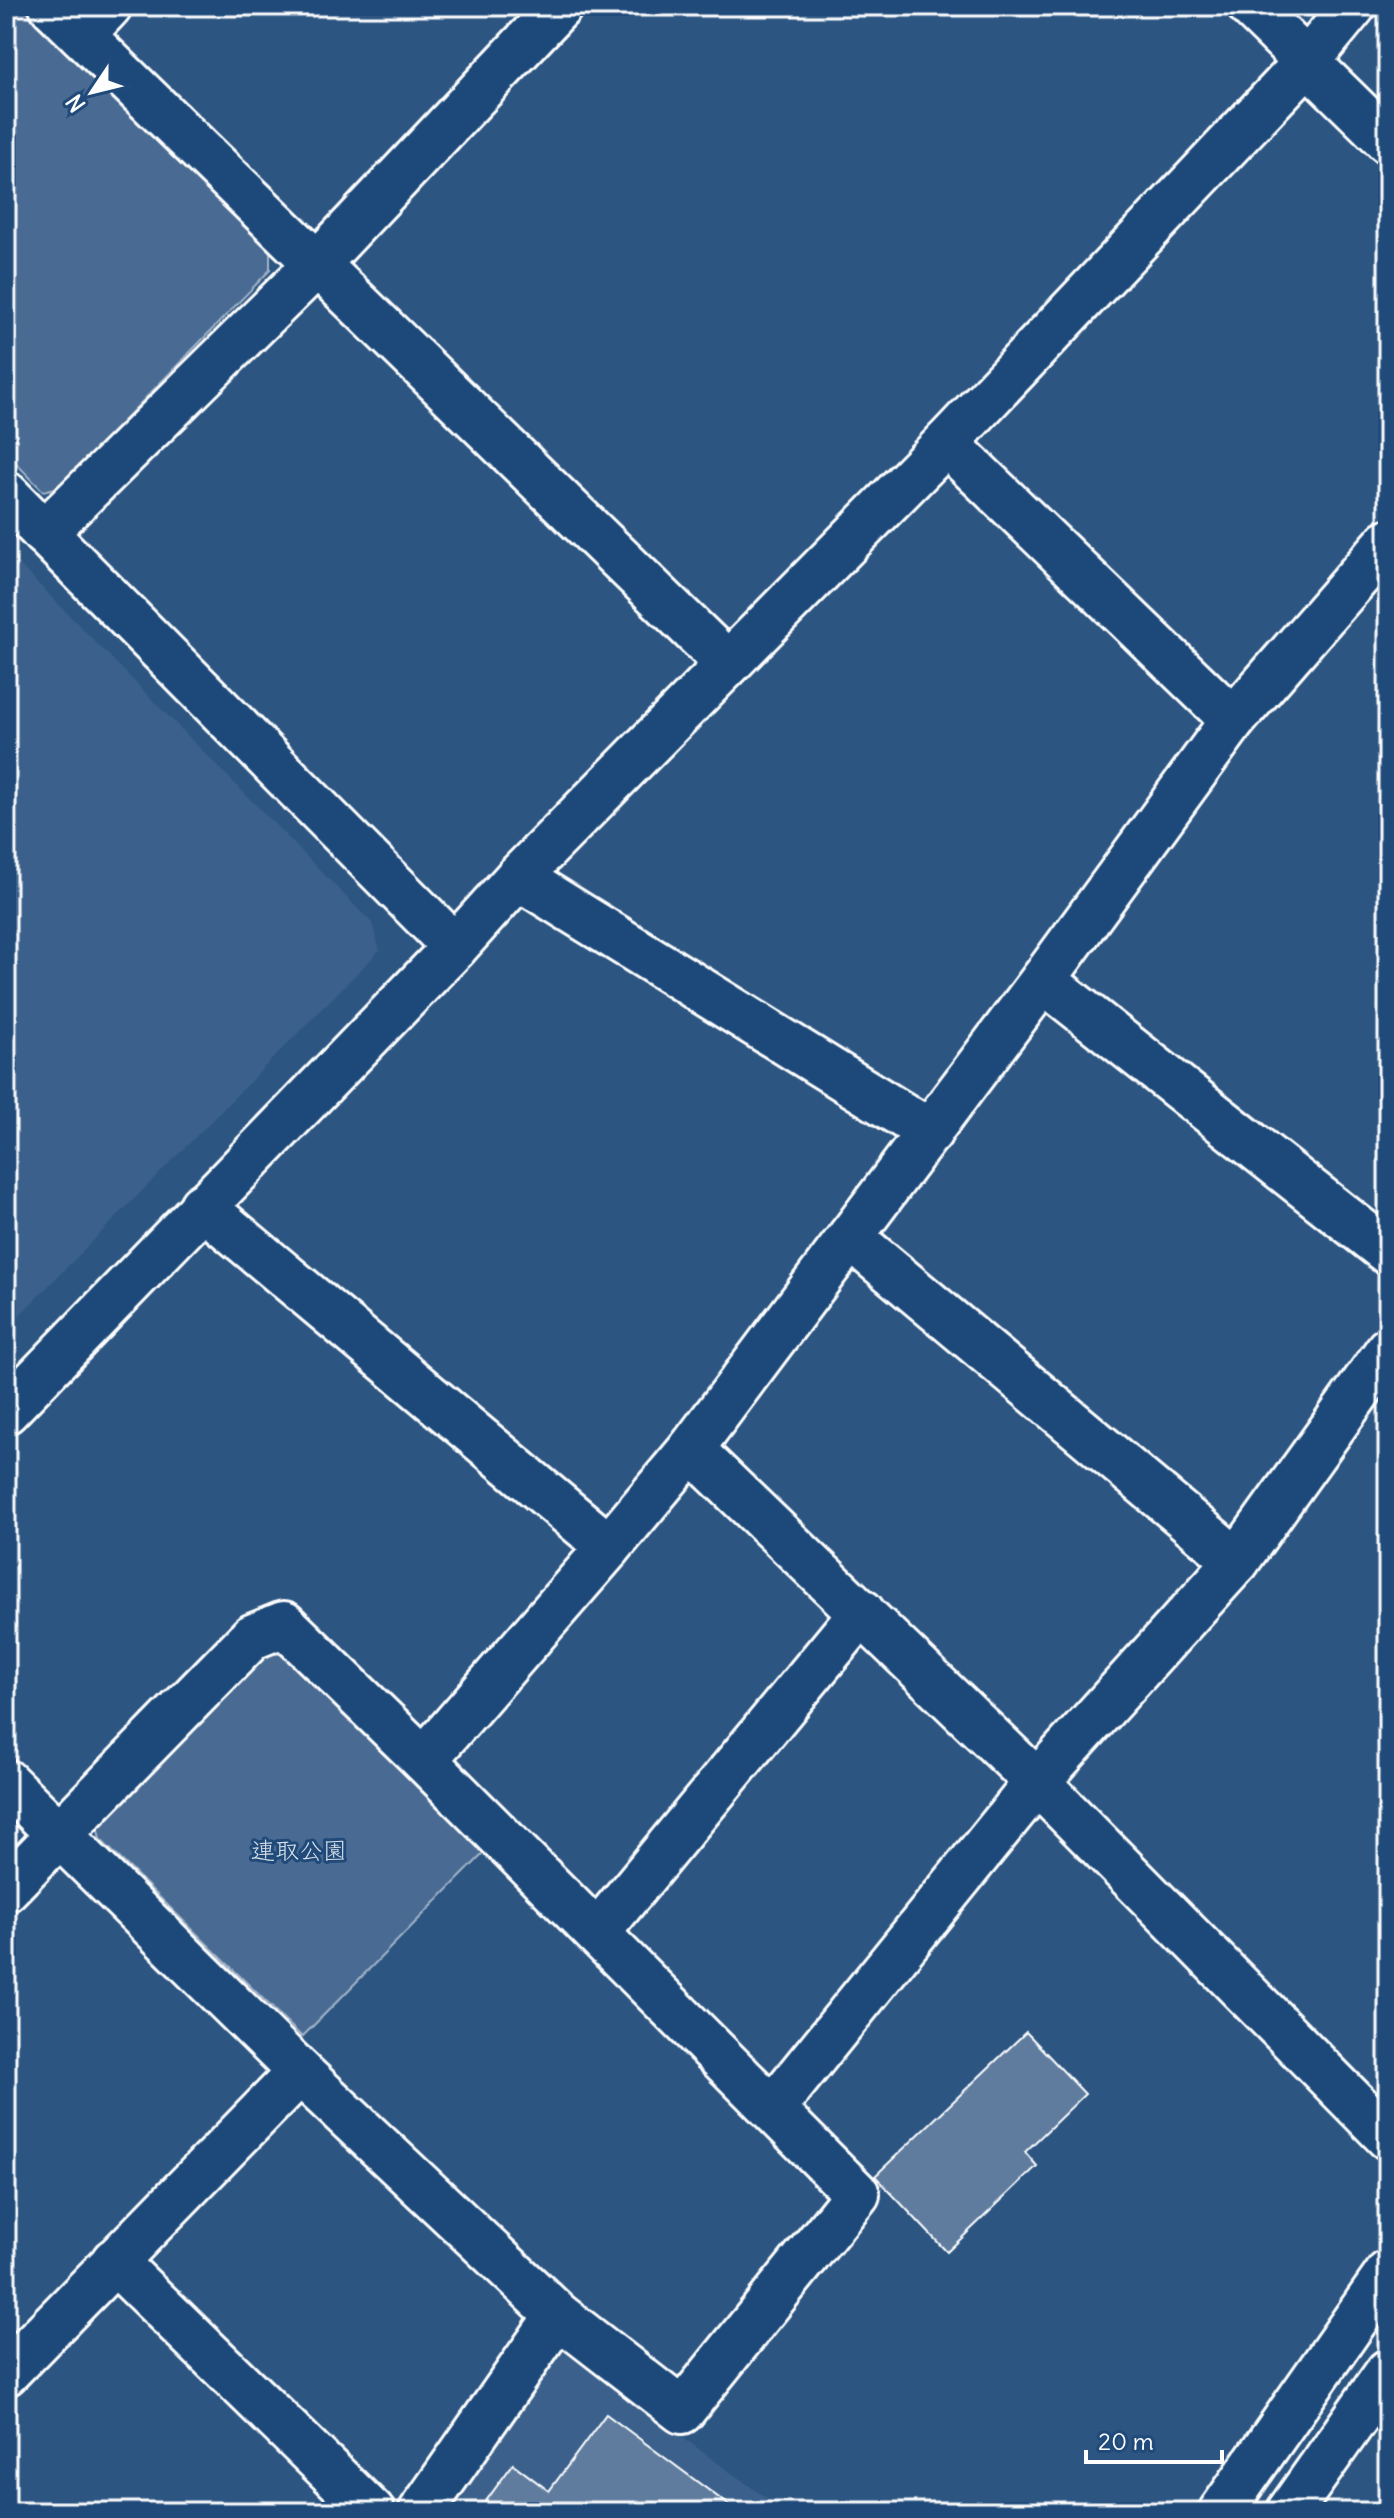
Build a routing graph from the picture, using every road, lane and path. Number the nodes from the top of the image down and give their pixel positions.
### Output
1 (560, 6) edge
2 (1250, 6) edge
3 (1353, 6) edge
4 (81, 16) edge
5 (1307, 62) junction
6 (1388, 141) edge
7 (316, 265) junction
8 (946, 443) junction
9 (6, 494) edge
10 (44, 533) junction
11 (1388, 542) edge
12 (728, 664) junction
13 (1233, 720) junction
14 (518, 877) junction
15 (455, 947) junction
16 (1043, 980) junction
17 (930, 1132) junction
18 (202, 1206) junction
19 (850, 1237) junction
20 (1388, 1252) edge
21 (1388, 1350) edge
22 (6, 1411) edge
23 (691, 1449) junction
24 (609, 1547) junction
25 (1237, 1561) junction
26 (862, 1612) junction
27 (424, 1760) junction
28 (6, 1782) edge
29 (1037, 1782) junction
30 (59, 1833) junction
31 (6, 1889) edge
32 (597, 1933) junction
33 (300, 2072) junction
34 (773, 2108) junction
35 (1388, 2137) edge
36 (114, 2261) junction
37 (1388, 2273) edge
38 (558, 2315) junction
39 (1388, 2372) edge
40 (6, 2373) edge
41 (372, 2512) edge
42 (421, 2512) edge
43 (1221, 2512) edge
44 (1289, 2512) edge

1 - 7 street
2 - 5 street
3 - 5 street
4 - 7 street
5 - 6 street
5 - 8 street
7 - 10 street
7 - 12 street
8 - 12 street
8 - 13 street
9 - 10 street
10 - 15 street
11 - 13 street
12 - 14 street
13 - 16 street
14 - 15 street
14 - 17 street
15 - 18 street
16 - 17 street
16 - 20 street
17 - 19 street
18 - 22 street
18 - 24 street
19 - 23 street
19 - 25 street
21 - 25 street
23 - 24 street
23 - 26 street
24 - 27 street
25 - 29 street
26 - 29 street
26 - 32 street
27 - 30 street
27 - 32 street
28 - 30 street
29 - 34 street
29 - 35 street
30 - 31 street
30 - 33 street
32 - 34 street
33 - 36 street
33 - 38 street
34 - 38 street
36 - 40 street
36 - 41 street
37 - 43 street
38 - 42 street
39 - 44 street

